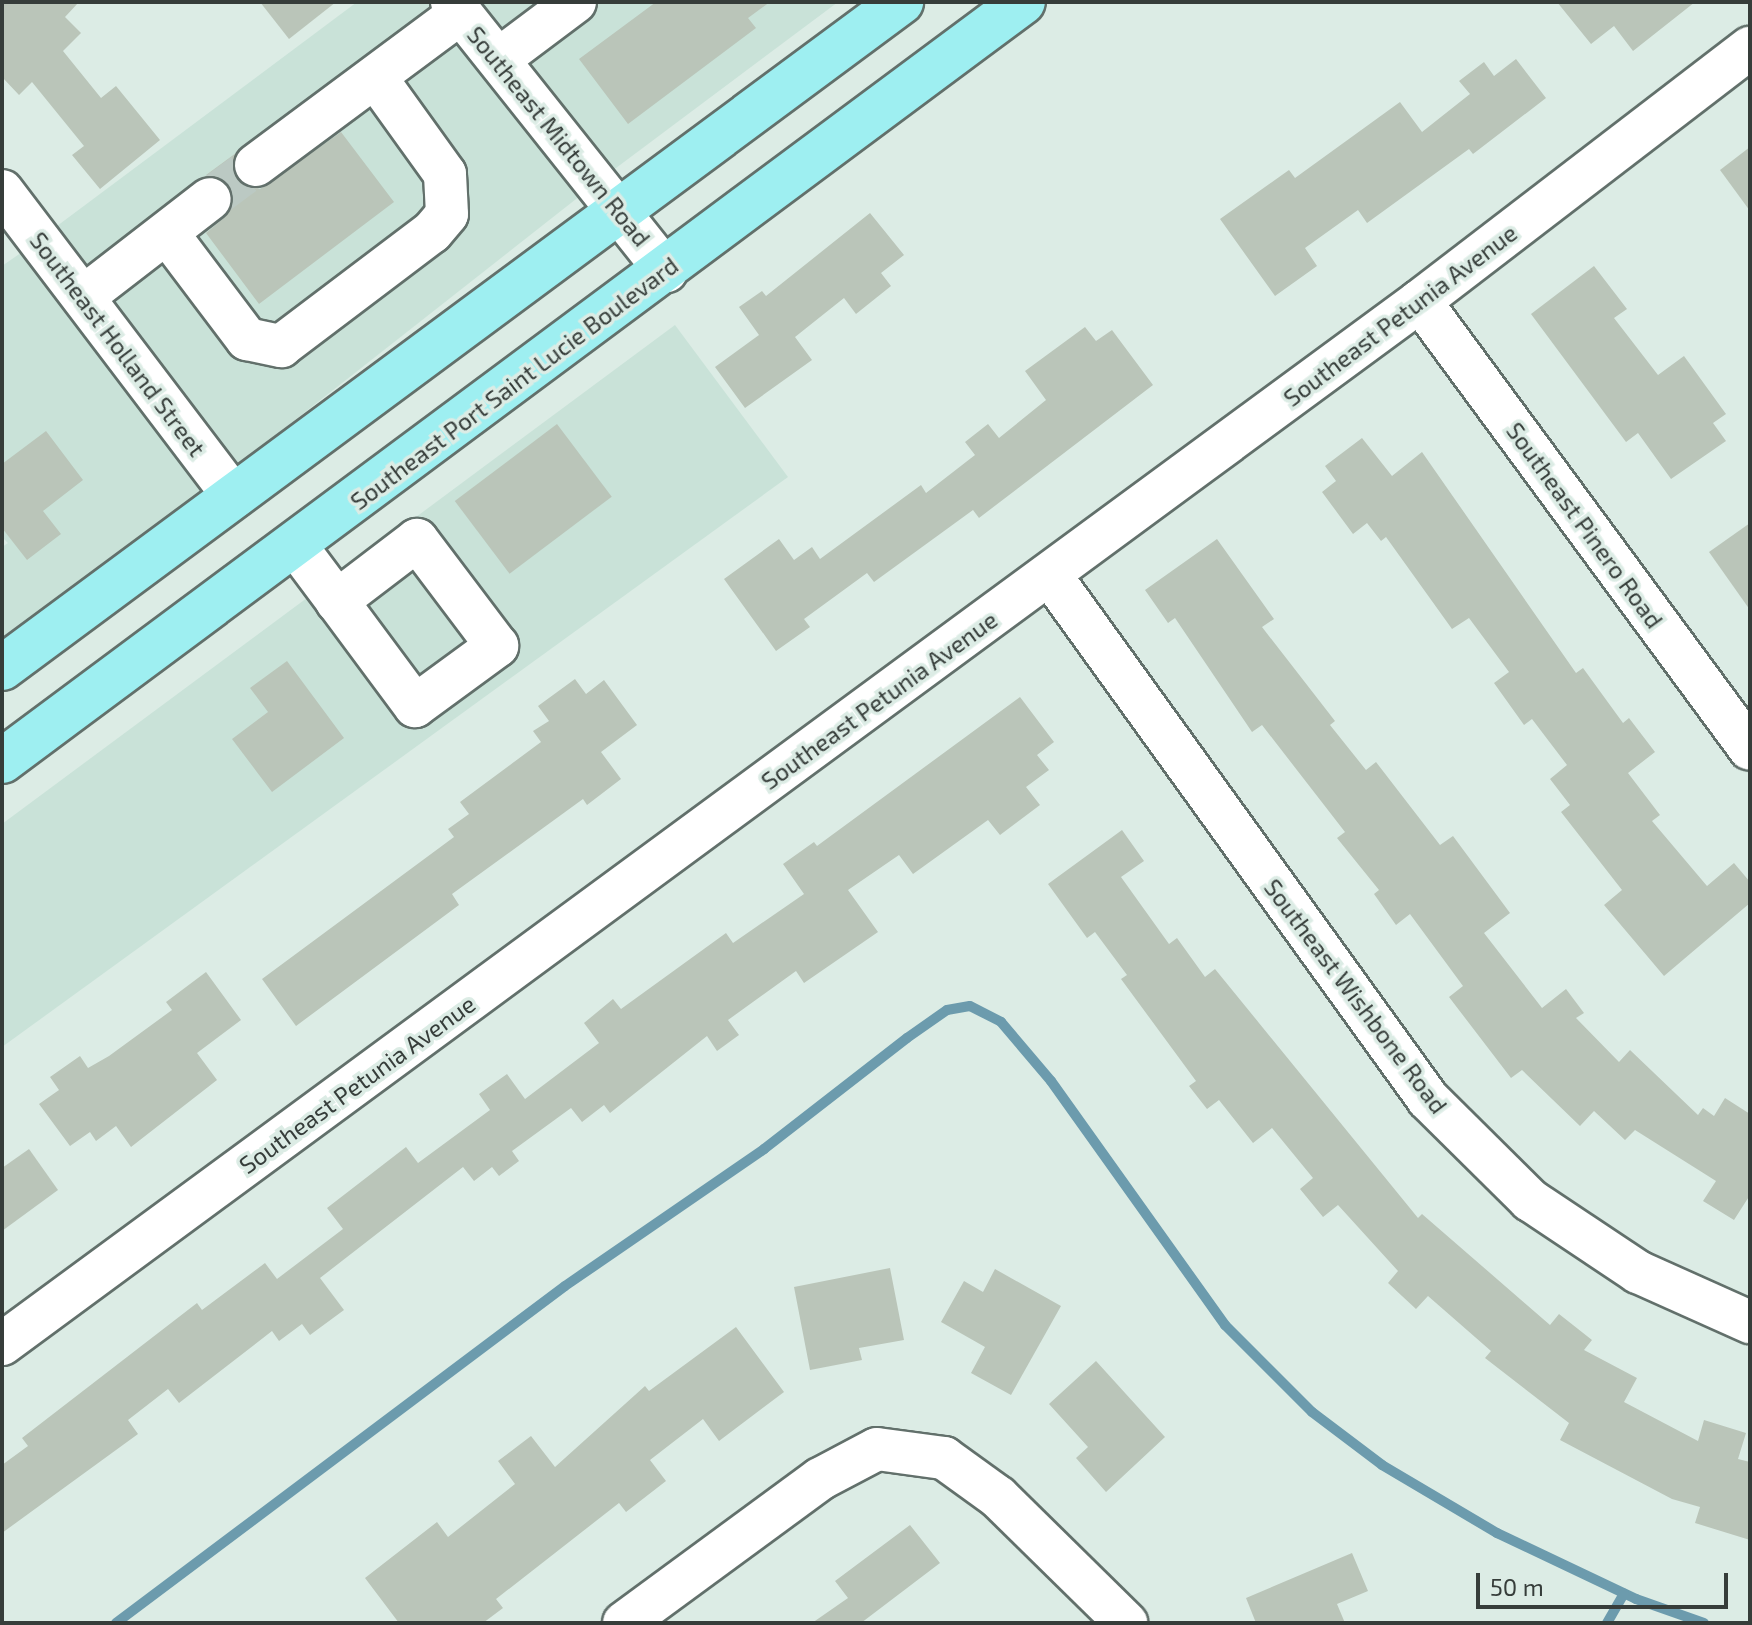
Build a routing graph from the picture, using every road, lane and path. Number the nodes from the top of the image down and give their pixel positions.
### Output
1 (575, 2) edge
2 (901, 2) edge
3 (1023, 2) edge
4 (456, 7) edge
5 (1750, 48) edge
6 (499, 59) junction
7 (376, 78) junction
8 (256, 165) tunnel mouth
9 (2, 191) edge
10 (210, 199) tunnel mouth
11 (620, 208) junction
12 (167, 233) junction
13 (666, 271) junction
14 (83, 297) junction
15 (1420, 301) junction
16 (234, 497) junction
17 (296, 546) junction
18 (1050, 575) junction
19 (337, 601) junction
20 (2, 668) edge
21 (1750, 749) edge
22 (2, 761) edge
23 (1750, 1322) edge
24 (2, 1344) edge
25 (624, 1623) edge
26 (1126, 1623) edge

1 - 6 street
2 - 11 main road
3 - 13 main road, Southeast Port Saint Lucie Boulevard
4 - 6 street, Southeast Midtown Road
4 - 7 street
5 - 15 street, Southeast Petunia Avenue
6 - 11 street, Southeast Midtown Road
7 - 8 street
7 - 12 street
9 - 14 street, Southeast Holland Street
10 - 12 street
11 - 13 street, Southeast Midtown Road
11 - 16 main road
12 - 14 street
13 - 17 main road, Southeast Port Saint Lucie Boulevard
14 - 16 street, Southeast Holland Street
15 - 18 street, Southeast Petunia Avenue
15 - 21 street, Southeast Pinero Road
16 - 20 main road
17 - 19 street
17 - 22 main road, Southeast Port Saint Lucie Boulevard
18 - 23 street, Southeast Wishbone Road
18 - 24 street, Southeast Petunia Avenue
19 - 19 street
25 - 26 street

